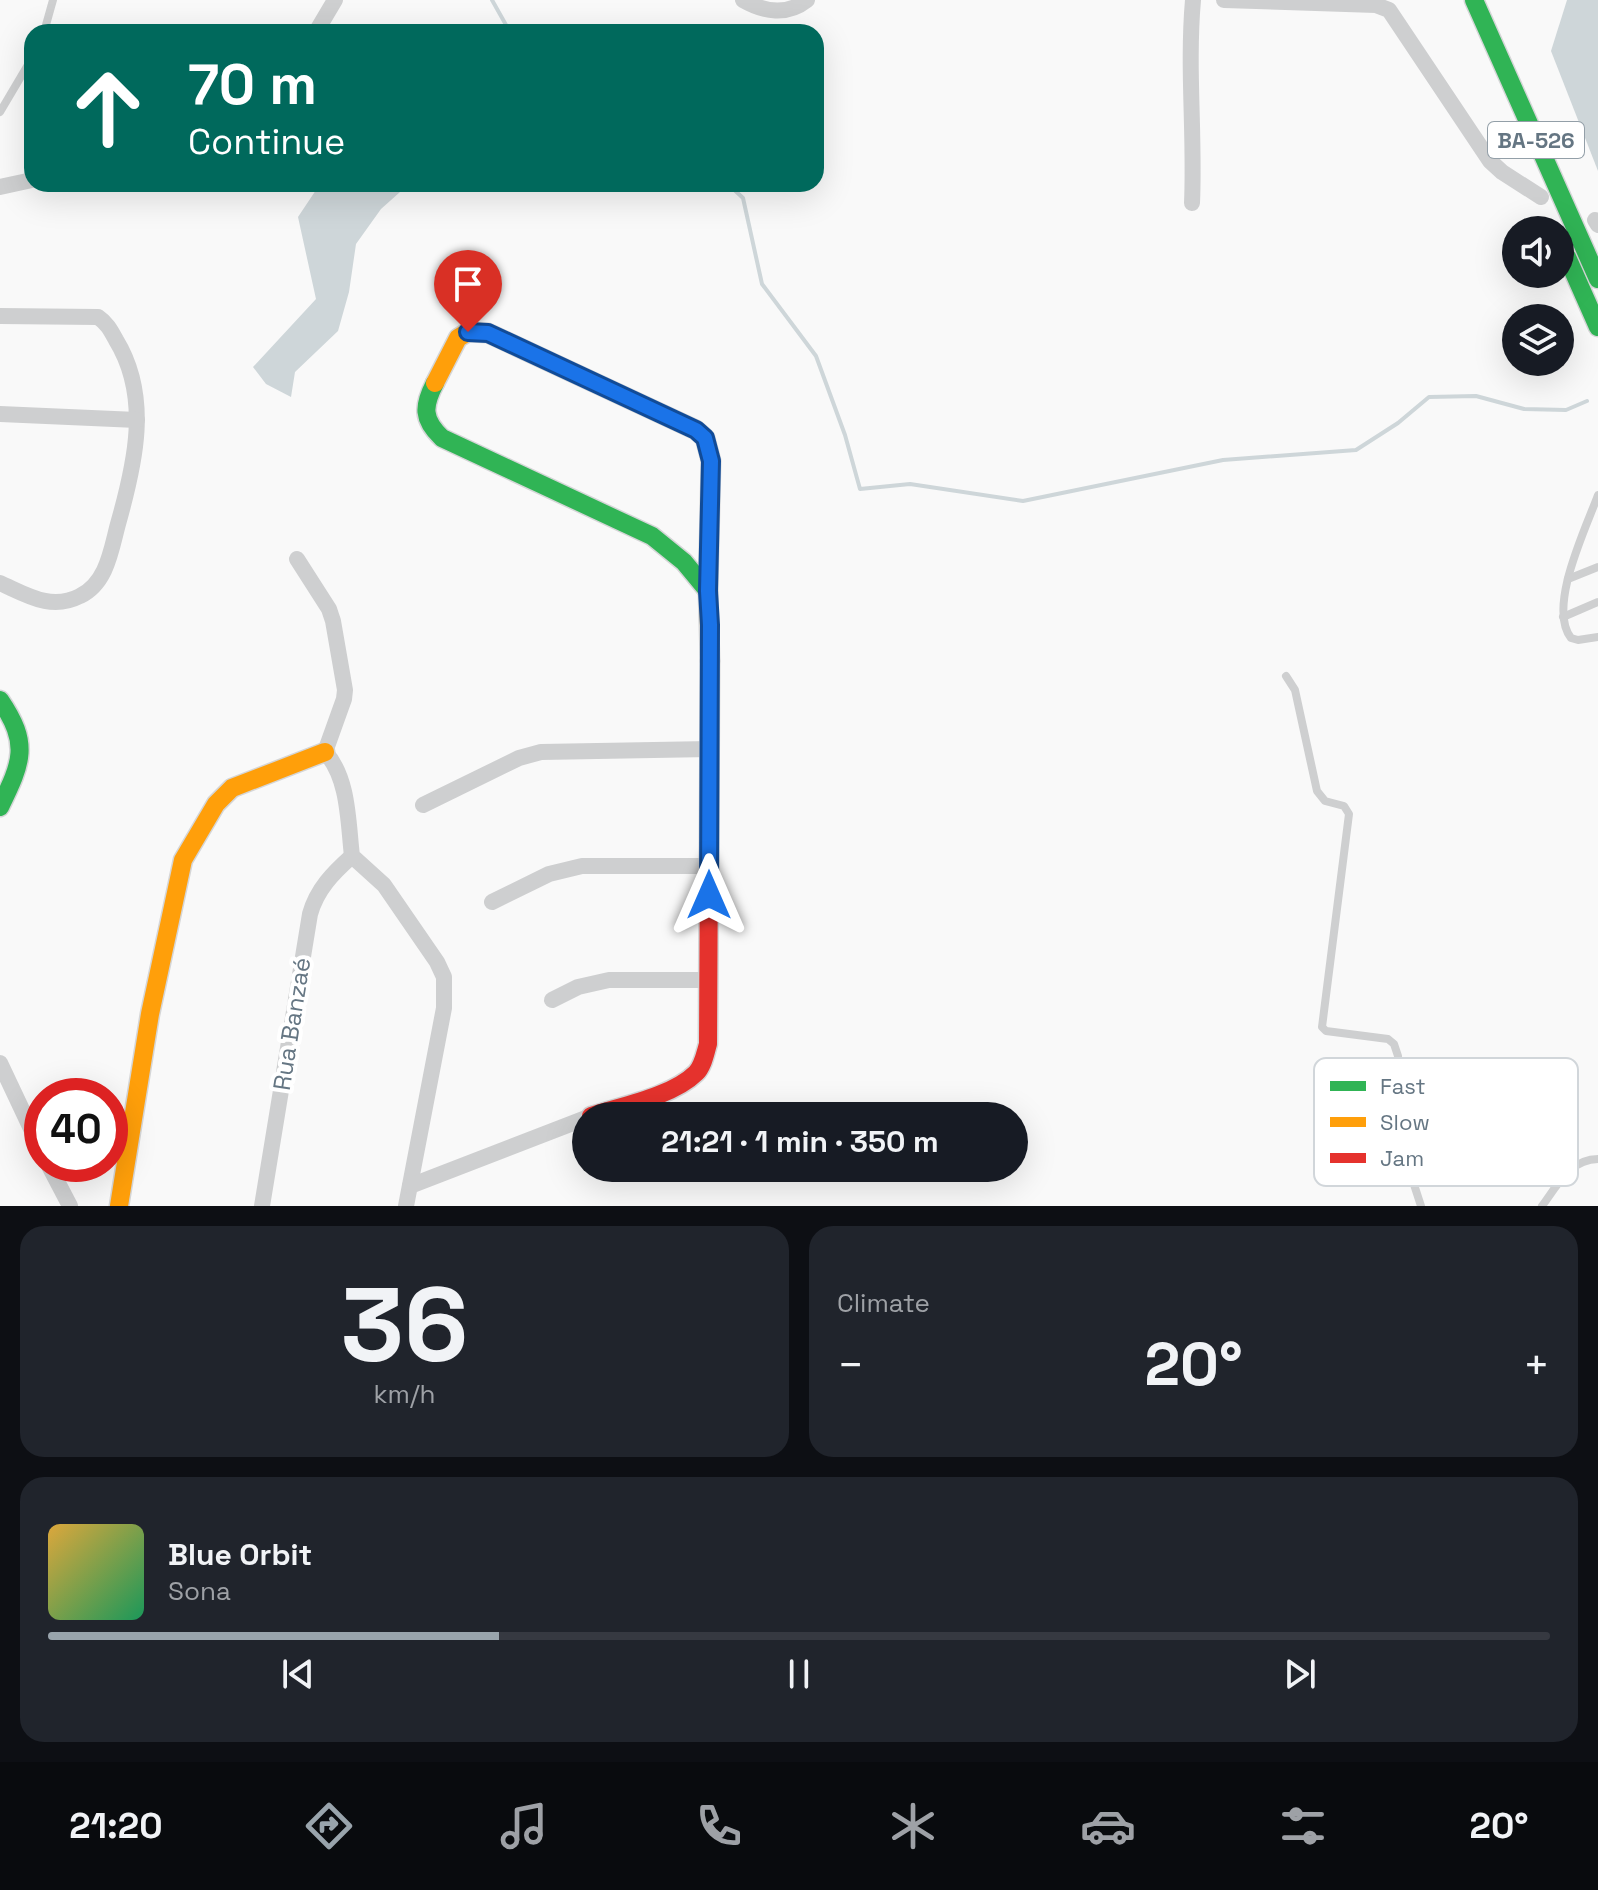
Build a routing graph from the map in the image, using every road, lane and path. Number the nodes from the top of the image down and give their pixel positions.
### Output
1 (53, 0) edge
2 (335, 0) edge
3 (743, 0) edge
4 (807, 0) edge
5 (1193, 0) edge
6 (1224, 0) edge
7 (1474, 0) edge
8 (46, 24) edge
9 (321, 24) edge
10 (24, 72) edge
11 (0, 112) edge
12 (1528, 168) dead end
13 (24, 182) edge
14 (0, 187) edge
15 (1541, 197) junction
16 (1192, 203) dead end
17 (1549, 216) edge
18 (1574, 273) edge
19 (1598, 279) edge
20 (0, 316) edge
21 (1598, 327) edge
22 (0, 414) edge
23 (137, 420) junction
24 (1598, 495) edge
25 (297, 559) dead end
26 (1598, 567) edge
27 (1568, 579) junction
28 (0, 583) edge
29 (708, 591) junction
30 (1598, 602) edge
31 (1563, 617) junction
32 (1598, 637) edge
33 (1286, 676) dead end
34 (0, 700) edge
35 (710, 749) junction
36 (325, 752) junction
37 (423, 805) dead end
38 (0, 807) edge
39 (352, 856) junction
40 (709, 866) junction
41 (492, 902) dead end
42 (709, 980) junction
43 (552, 1000) dead end
44 (1398, 1058) edge
45 (0, 1063) edge
46 (630, 1102) edge
47 (24, 1114) edge
48 (572, 1123) edge
49 (1598, 1159) edge
50 (1578, 1165) edge
51 (57, 1182) edge
52 (410, 1186) junction
53 (1414, 1186) edge
54 (1557, 1186) edge
55 (70, 1206) edge
56 (119, 1206) edge
57 (262, 1206) edge
58 (406, 1206) edge
59 (1421, 1206) edge
60 (1542, 1206) edge

1 - 8 lane
2 - 9 street
3 - 4 street
5 - 16 street
6 - 15 street
7 - 19 main road, BA-526
10 - 11 lane
12 - 15 main road, BA-526
13 - 14 street
15 - 17 main road, BA-526
18 - 21 main road
20 - 23 street
22 - 23 street
23 - 28 street
24 - 27 lane
25 - 36 street
26 - 27 lane
27 - 31 lane
29 - 29 main road
29 - 35 main road
30 - 31 lane
31 - 32 lane
33 - 44 lane
34 - 38 main road
35 - 37 street
35 - 40 main road
36 - 39 street
36 - 56 main road
39 - 52 street
39 - 57 street, Rua Banzaé
40 - 41 street
40 - 42 main road
42 - 43 street
42 - 46 main road
45 - 47 street
48 - 52 street
49 - 50 lane
51 - 55 street
52 - 58 street
53 - 59 lane
54 - 60 lane

